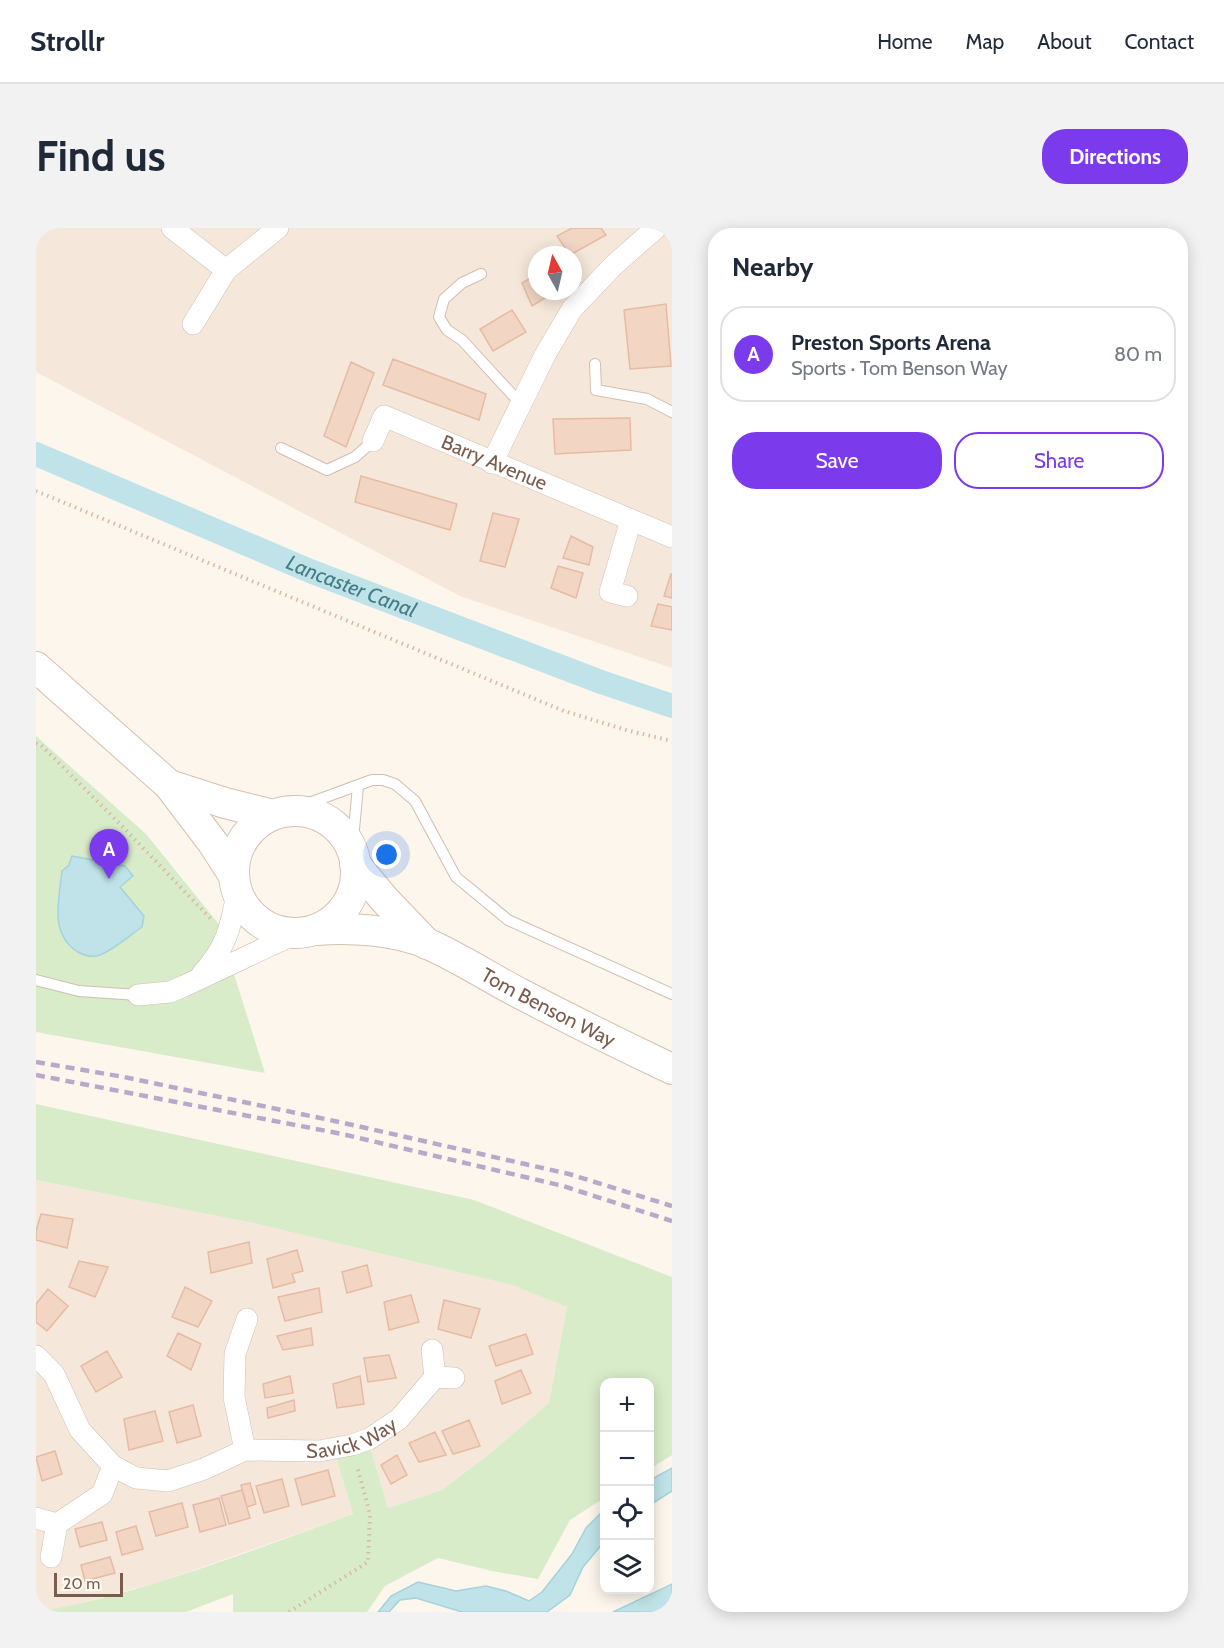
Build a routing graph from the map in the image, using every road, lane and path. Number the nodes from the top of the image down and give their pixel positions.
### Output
1 (172, 228) edge
2 (278, 228) edge
3 (656, 228) edge
4 (226, 270) junction
5 (481, 274) dead end
6 (193, 324) dead end
7 (595, 364) dead end
8 (521, 404) junction
9 (672, 412) edge
10 (373, 441) joint
11 (281, 448) dead end
12 (492, 463) junction
13 (36, 491) edge
14 (631, 520) junction
15 (672, 537) edge
16 (627, 596) dead end
17 (36, 668) edge
18 (672, 741) edge
19 (36, 742) edge
20 (169, 785) junction
21 (358, 786) junction
22 (279, 814) junction
23 (354, 857) junction
24 (235, 884) junction
25 (306, 932) junction
26 (228, 937) junction
27 (428, 944) junction
28 (198, 979) junction
29 (36, 980) edge
30 (672, 994) edge
31 (138, 995) joint
32 (672, 1069) edge
33 (247, 1319) dead end
34 (432, 1350) dead end
35 (36, 1356) edge
36 (352, 1445) junction
37 (245, 1450) junction
38 (113, 1466) junction
39 (36, 1518) edge
40 (57, 1524) junction
41 (51, 1557) dead end
42 (289, 1612) edge

1 - 4 street
2 - 4 street
3 - 8 street
4 - 6 street
5 - 8 lane
7 - 9 lane
8 - 12 street
10 - 11 lane
10 - 12 street, Barry Avenue
12 - 14 street, Barry Avenue
13 - 18 path
14 - 15 street, Barry Avenue
14 - 16 street
17 - 20 main road
19 - 26 path
20 - 22 main road
20 - 24 main road
21 - 22 lane
21 - 23 lane
21 - 30 lane
22 - 23 main road
22 - 24 main road
23 - 25 main road
23 - 27 main road, Tom Benson Way
24 - 25 main road
24 - 26 street
25 - 27 main road, Tom Benson Way
25 - 28 street
26 - 28 street
27 - 32 main road, Tom Benson Way
28 - 31 street
29 - 31 lane
33 - 37 street
34 - 36 street, Savick Way
35 - 38 street, Savick Way
36 - 37 street, Savick Way
36 - 42 path
37 - 38 street, Savick Way
38 - 40 street
39 - 40 street
40 - 41 street

